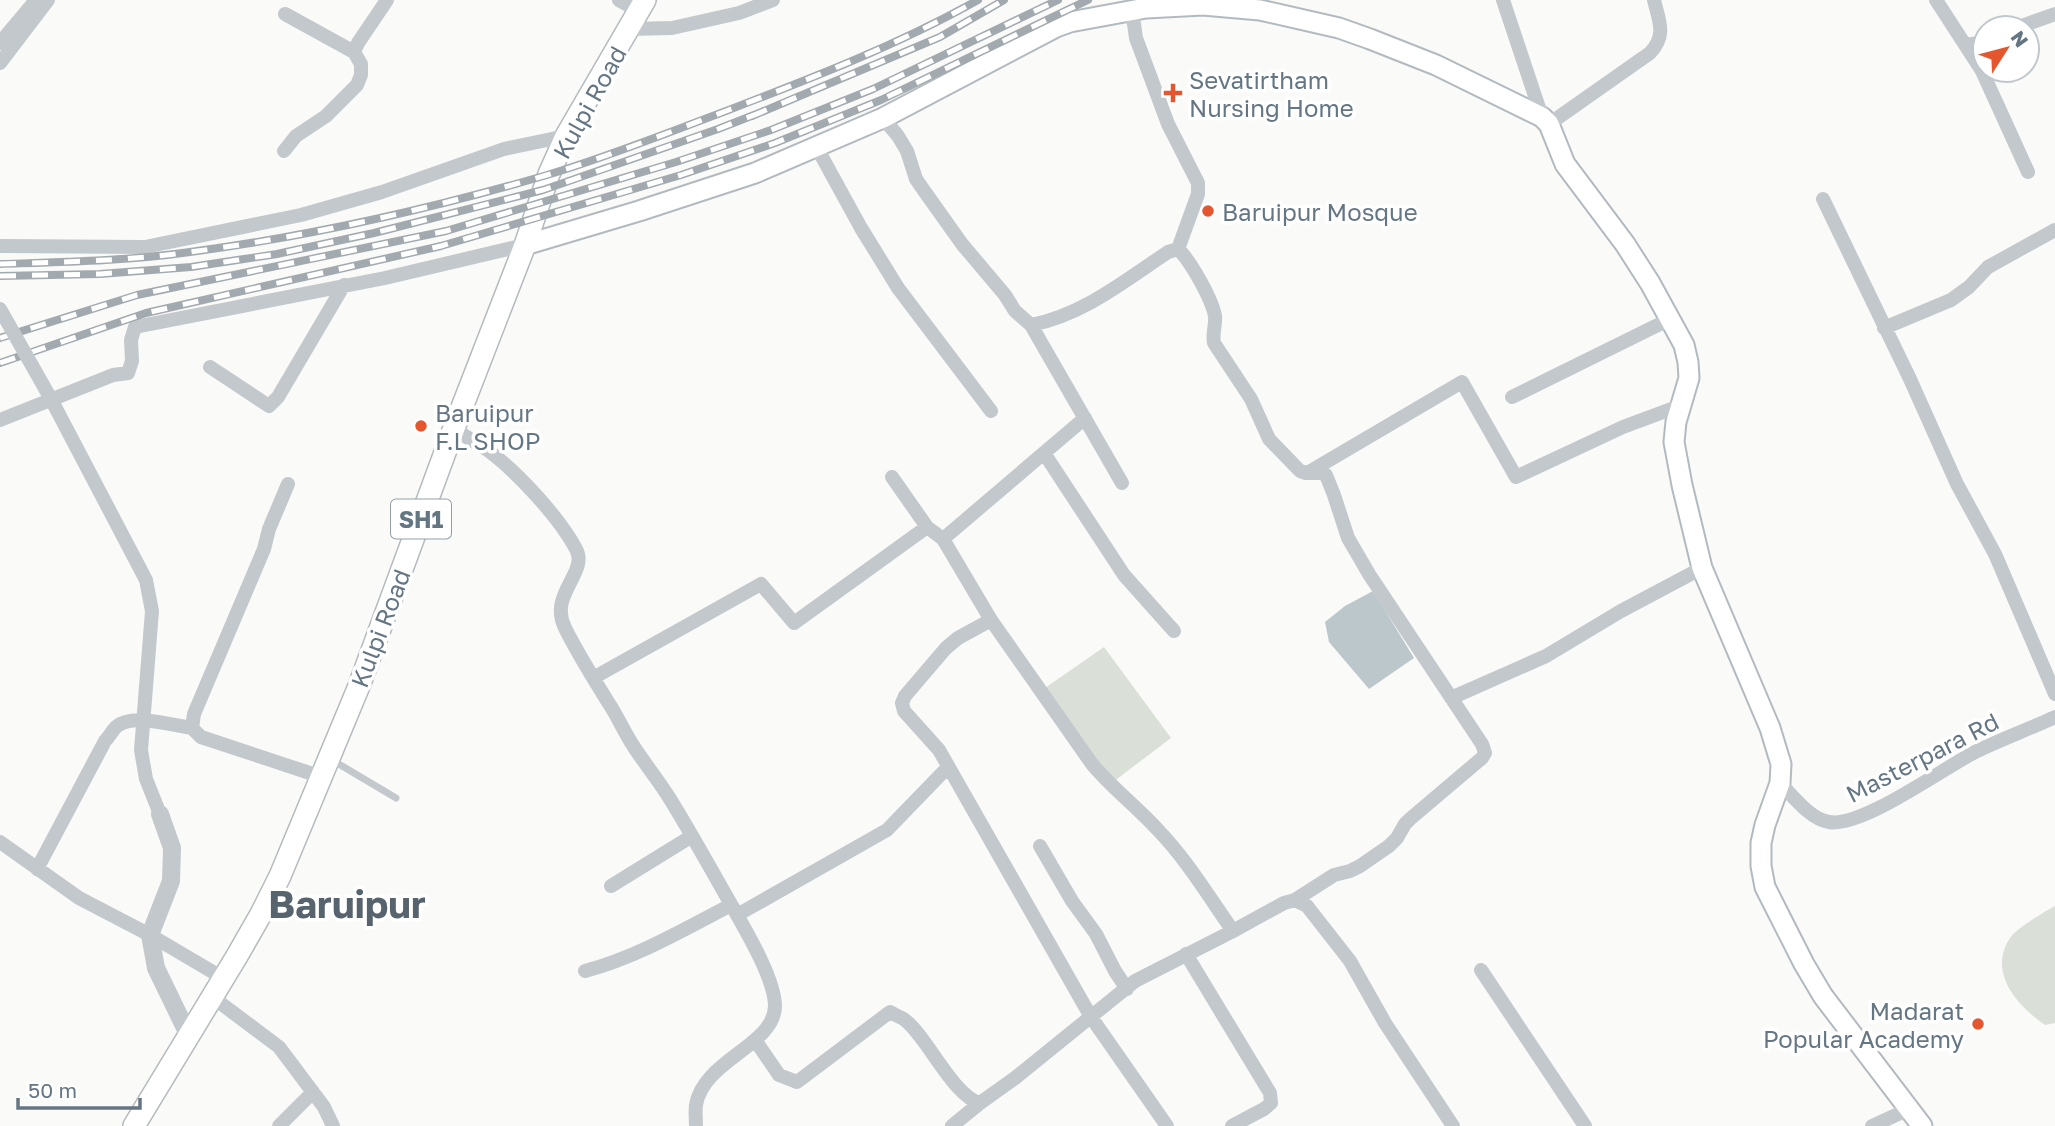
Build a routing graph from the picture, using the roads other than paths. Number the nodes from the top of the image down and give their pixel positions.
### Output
1 (36, 0) edge
2 (48, 0) edge
3 (387, 0) edge
4 (619, 0) edge
5 (773, 0) edge
6 (1503, 0) edge
7 (1654, 0) edge
8 (1936, 0) edge
9 (1267, 5) edge
10 (1132, 10) junction
11 (638, 13) edge
12 (285, 14) dead end
13 (0, 43) edge
14 (1971, 44) edge
15 (1966, 45) junction
16 (355, 52) junction
17 (0, 63) edge
18 (883, 118) junction
19 (1545, 121) junction
20 (566, 136) junction
21 (816, 146) junction
22 (284, 151) dead end
23 (2028, 172) dead end
24 (1823, 200) dead end
25 (2055, 230) edge
26 (525, 245) junction
27 (0, 246) edge
28 (1178, 249) junction
29 (344, 285) junction
30 (0, 309) edge
31 (1670, 319) junction
32 (1031, 325) junction
33 (1884, 327) junction
34 (210, 367) dead end
35 (1512, 397) dead end
36 (1682, 405) junction
37 (991, 411) dead end
38 (1085, 418) junction
39 (0, 420) edge
40 (454, 428) junction
41 (1044, 453) junction
42 (1306, 473) junction
43 (892, 478) dead end
44 (1122, 483) dead end
45 (288, 484) dead end
46 (927, 527) junction
47 (943, 539) junction
48 (1702, 568) junction
49 (991, 620) junction
50 (1174, 631) dead end
51 (593, 678) junction
52 (2055, 694) edge
53 (1451, 698) junction
54 (2055, 717) edge
55 (192, 728) junction
56 (325, 763) junction
57 (948, 766) junction
58 (1780, 783) junction
59 (397, 798) dead end
60 (160, 814) joint
61 (692, 836) junction
62 (0, 842) edge
63 (1040, 846) dead end
64 (37, 869) junction
65 (611, 886) dead end
66 (1295, 900) junction
67 (734, 910) junction
68 (1233, 932) junction
69 (150, 935) junction
70 (1186, 954) junction
71 (1481, 970) dead end
72 (585, 971) dead end
73 (223, 978) junction
74 (1127, 989) junction
75 (211, 996) junction
76 (1091, 1017) junction
77 (188, 1034) junction
78 (755, 1040) junction
79 (313, 1093) junction
80 (980, 1103) junction
81 (1909, 1109) junction
82 (134, 1126) edge
83 (279, 1126) edge
84 (334, 1126) edge
85 (696, 1126) edge
86 (953, 1126) edge
87 (1167, 1126) edge
88 (1232, 1126) edge
89 (1453, 1126) edge
90 (1585, 1126) edge
91 (1872, 1126) edge
92 (1922, 1126) edge

1 - 13 street
2 - 17 street
3 - 16 street
4 - 11 street
5 - 11 street
6 - 19 street
7 - 19 street
8 - 15 street
9 - 10 main road
9 - 19 main road
10 - 18 main road
10 - 28 street
11 - 20 main road, Kulpi Road / SH1
12 - 16 street
14 - 15 street
15 - 23 street
16 - 22 street
18 - 21 main road
18 - 32 street
19 - 31 main road
20 - 26 main road, Kulpi Road / SH1
20 - 27 street
21 - 26 main road
21 - 37 street
24 - 33 street
25 - 33 street
26 - 29 street
26 - 40 main road, Kulpi Road / SH1
28 - 32 street
28 - 42 street
29 - 34 street
29 - 39 street
30 - 60 street, bridge
31 - 35 street
31 - 36 main road
32 - 38 street
33 - 52 street
36 - 42 street
36 - 48 main road
38 - 41 street
38 - 44 street
40 - 51 street
40 - 56 main road, Kulpi Road / SH1
41 - 47 street
41 - 50 street
42 - 53 street
43 - 46 street
45 - 55 street
46 - 47 street
46 - 51 street
47 - 49 street
48 - 53 street
48 - 58 main road
49 - 57 street
49 - 68 street
51 - 61 street
53 - 66 street
54 - 58 street, Masterpara Rd
55 - 56 street
55 - 64 street
56 - 59 lane
56 - 73 main road, Kulpi Road / SH1
57 - 67 street
57 - 76 street
58 - 81 main road
60 - 69 street
61 - 65 street
61 - 67 street
62 - 64 street
63 - 74 street
64 - 69 street
66 - 68 street
66 - 89 street
67 - 72 street
67 - 78 street
68 - 70 street
69 - 73 street
69 - 77 street
70 - 74 street
70 - 88 street
71 - 90 street
73 - 75 main road, Kulpi Road / SH1
74 - 76 street
75 - 77 main road, Kulpi Road / SH1
75 - 79 street
76 - 80 street
76 - 87 street
77 - 82 main road, Kulpi Road / SH1
78 - 80 street
78 - 85 street
79 - 83 street
79 - 84 street
80 - 86 street
81 - 91 street
81 - 92 main road

